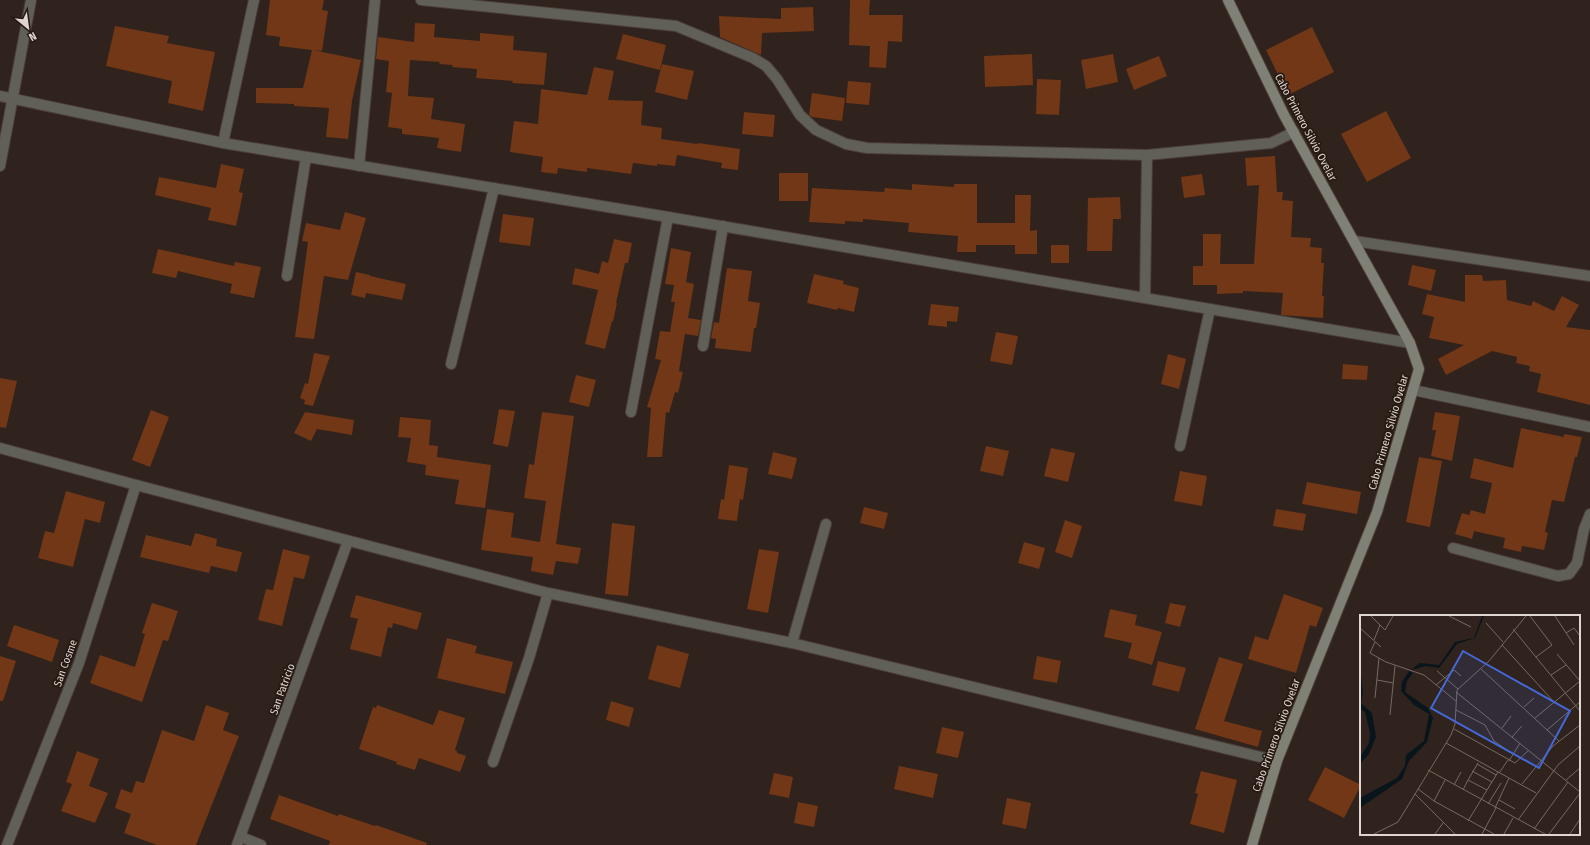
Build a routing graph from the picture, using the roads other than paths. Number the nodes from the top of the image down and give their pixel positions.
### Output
1 (31, 0) edge
2 (254, 0) edge
3 (375, 0) edge
4 (421, 0) edge
5 (1228, 0) edge
6 (0, 96) edge
7 (12, 99) junction
8 (1294, 132) junction
9 (223, 143) junction
10 (1147, 155) junction
11 (306, 157) junction
12 (0, 166) edge
13 (359, 166) junction
14 (494, 188) junction
15 (668, 217) junction
16 (722, 226) junction
17 (1354, 241) junction
18 (287, 276) dead end
19 (1590, 276) edge
20 (1145, 298) junction
21 (1210, 309) junction
22 (1410, 343) junction
23 (703, 346) dead end
24 (451, 364) dead end
25 (1414, 390) junction
26 (631, 412) dead end
27 (1590, 427) edge
28 (1180, 446) dead end
29 (0, 448) edge
30 (136, 486) junction
31 (1590, 514) edge
32 (826, 524) dead end
33 (348, 541) junction
34 (1453, 548) dead end
35 (548, 593) junction
36 (792, 643) junction
37 (1277, 761) junction
38 (493, 762) dead end
39 (239, 841) edge
40 (6, 845) edge
41 (261, 845) edge
42 (1252, 845) edge

1 - 7 street
2 - 9 street
3 - 13 street
4 - 10 street
5 - 8 main road, Cabo Primero Silvio Ovelar
6 - 7 street
7 - 9 street
7 - 12 street
8 - 10 street
8 - 17 main road, Cabo Primero Silvio Ovelar
9 - 11 street
10 - 20 street
11 - 13 street
11 - 18 street
13 - 14 street
14 - 15 street
14 - 24 street
15 - 16 street
15 - 26 street
16 - 20 street
16 - 23 street
17 - 19 street
17 - 22 main road, Cabo Primero Silvio Ovelar
20 - 21 street
21 - 22 street
21 - 28 street
22 - 25 main road, Cabo Primero Silvio Ovelar
25 - 27 street
25 - 37 main road, Cabo Primero Silvio Ovelar
29 - 30 street
30 - 33 street
30 - 40 street, San Cosme
31 - 34 street
32 - 36 street
33 - 35 street
33 - 39 street, San Patricio
35 - 36 street
35 - 38 street
36 - 37 street
37 - 42 main road, Cabo Primero Silvio Ovelar
39 - 41 street

